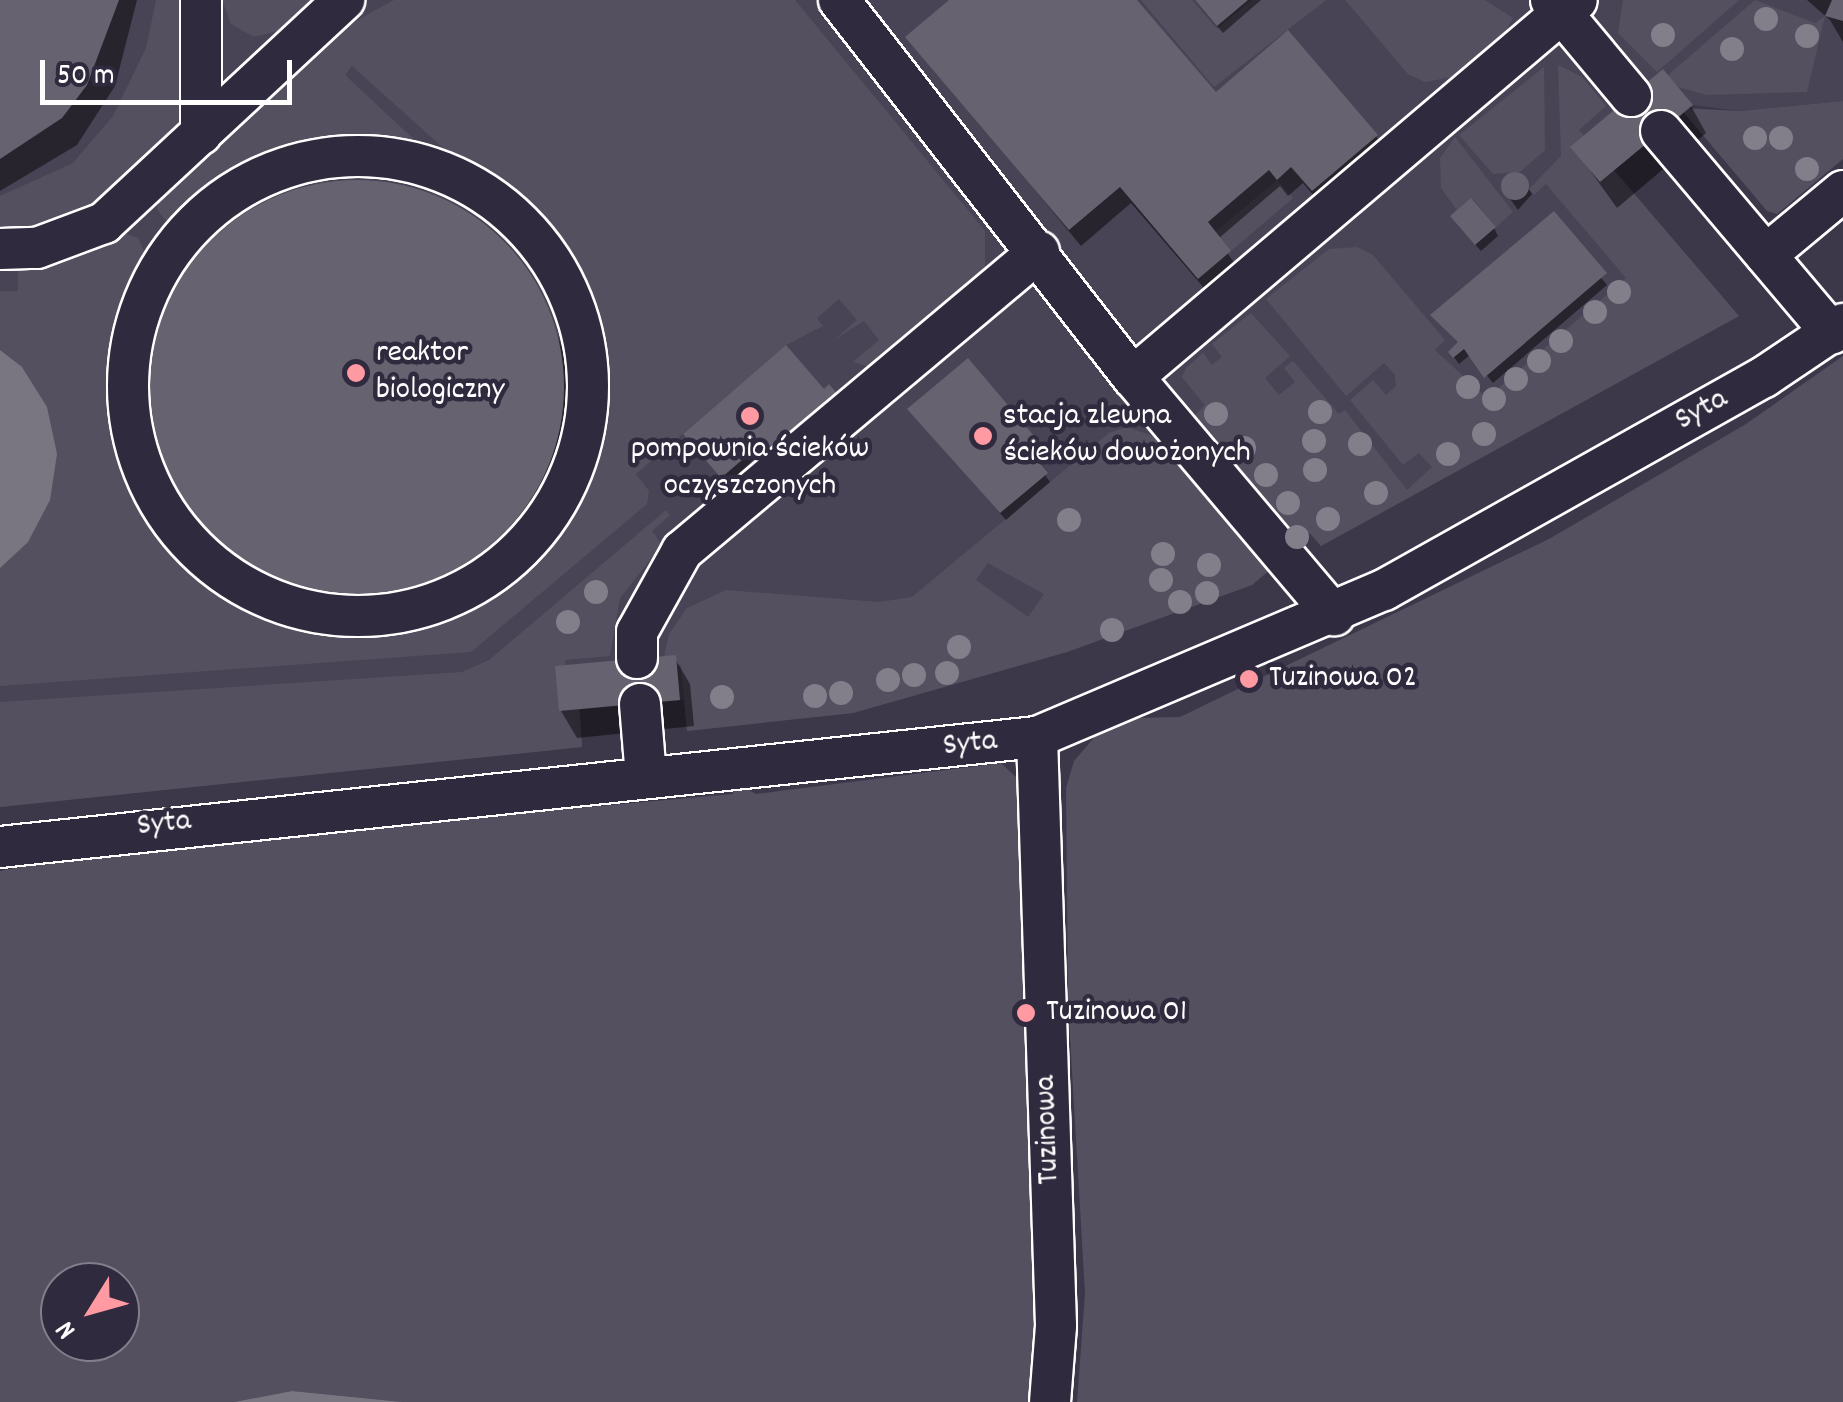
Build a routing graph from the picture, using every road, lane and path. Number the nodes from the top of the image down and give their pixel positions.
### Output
1 (201, 0) edge
2 (344, 0) edge
3 (840, 0) edge
4 (1564, 4) edge
5 (1631, 96) dead end
6 (1661, 131) dead end
7 (201, 134) junction
8 (1843, 191) edge
9 (128, 204) junction
10 (0, 249) edge
11 (1039, 251) junction
12 (168, 254) junction
13 (1766, 256) junction
14 (1837, 329) edge
15 (1133, 376) junction
16 (1334, 615) junction
17 (637, 658) dead end
18 (640, 704) dead end
19 (1036, 737) junction
20 (646, 776) junction
21 (0, 847) edge
22 (1050, 1402) edge

1 - 7 street
2 - 7 street
3 - 11 street
4 - 5 street
4 - 15 street
6 - 13 street
7 - 9 street
8 - 13 street
9 - 10 street
9 - 12 street
11 - 15 street
11 - 17 street
12 - 12 street
13 - 14 street
14 - 16 street, Syta
15 - 16 street
16 - 19 street, Syta
18 - 20 street
19 - 20 street, Syta
19 - 22 street, Tuzinowa
20 - 21 street, Syta

